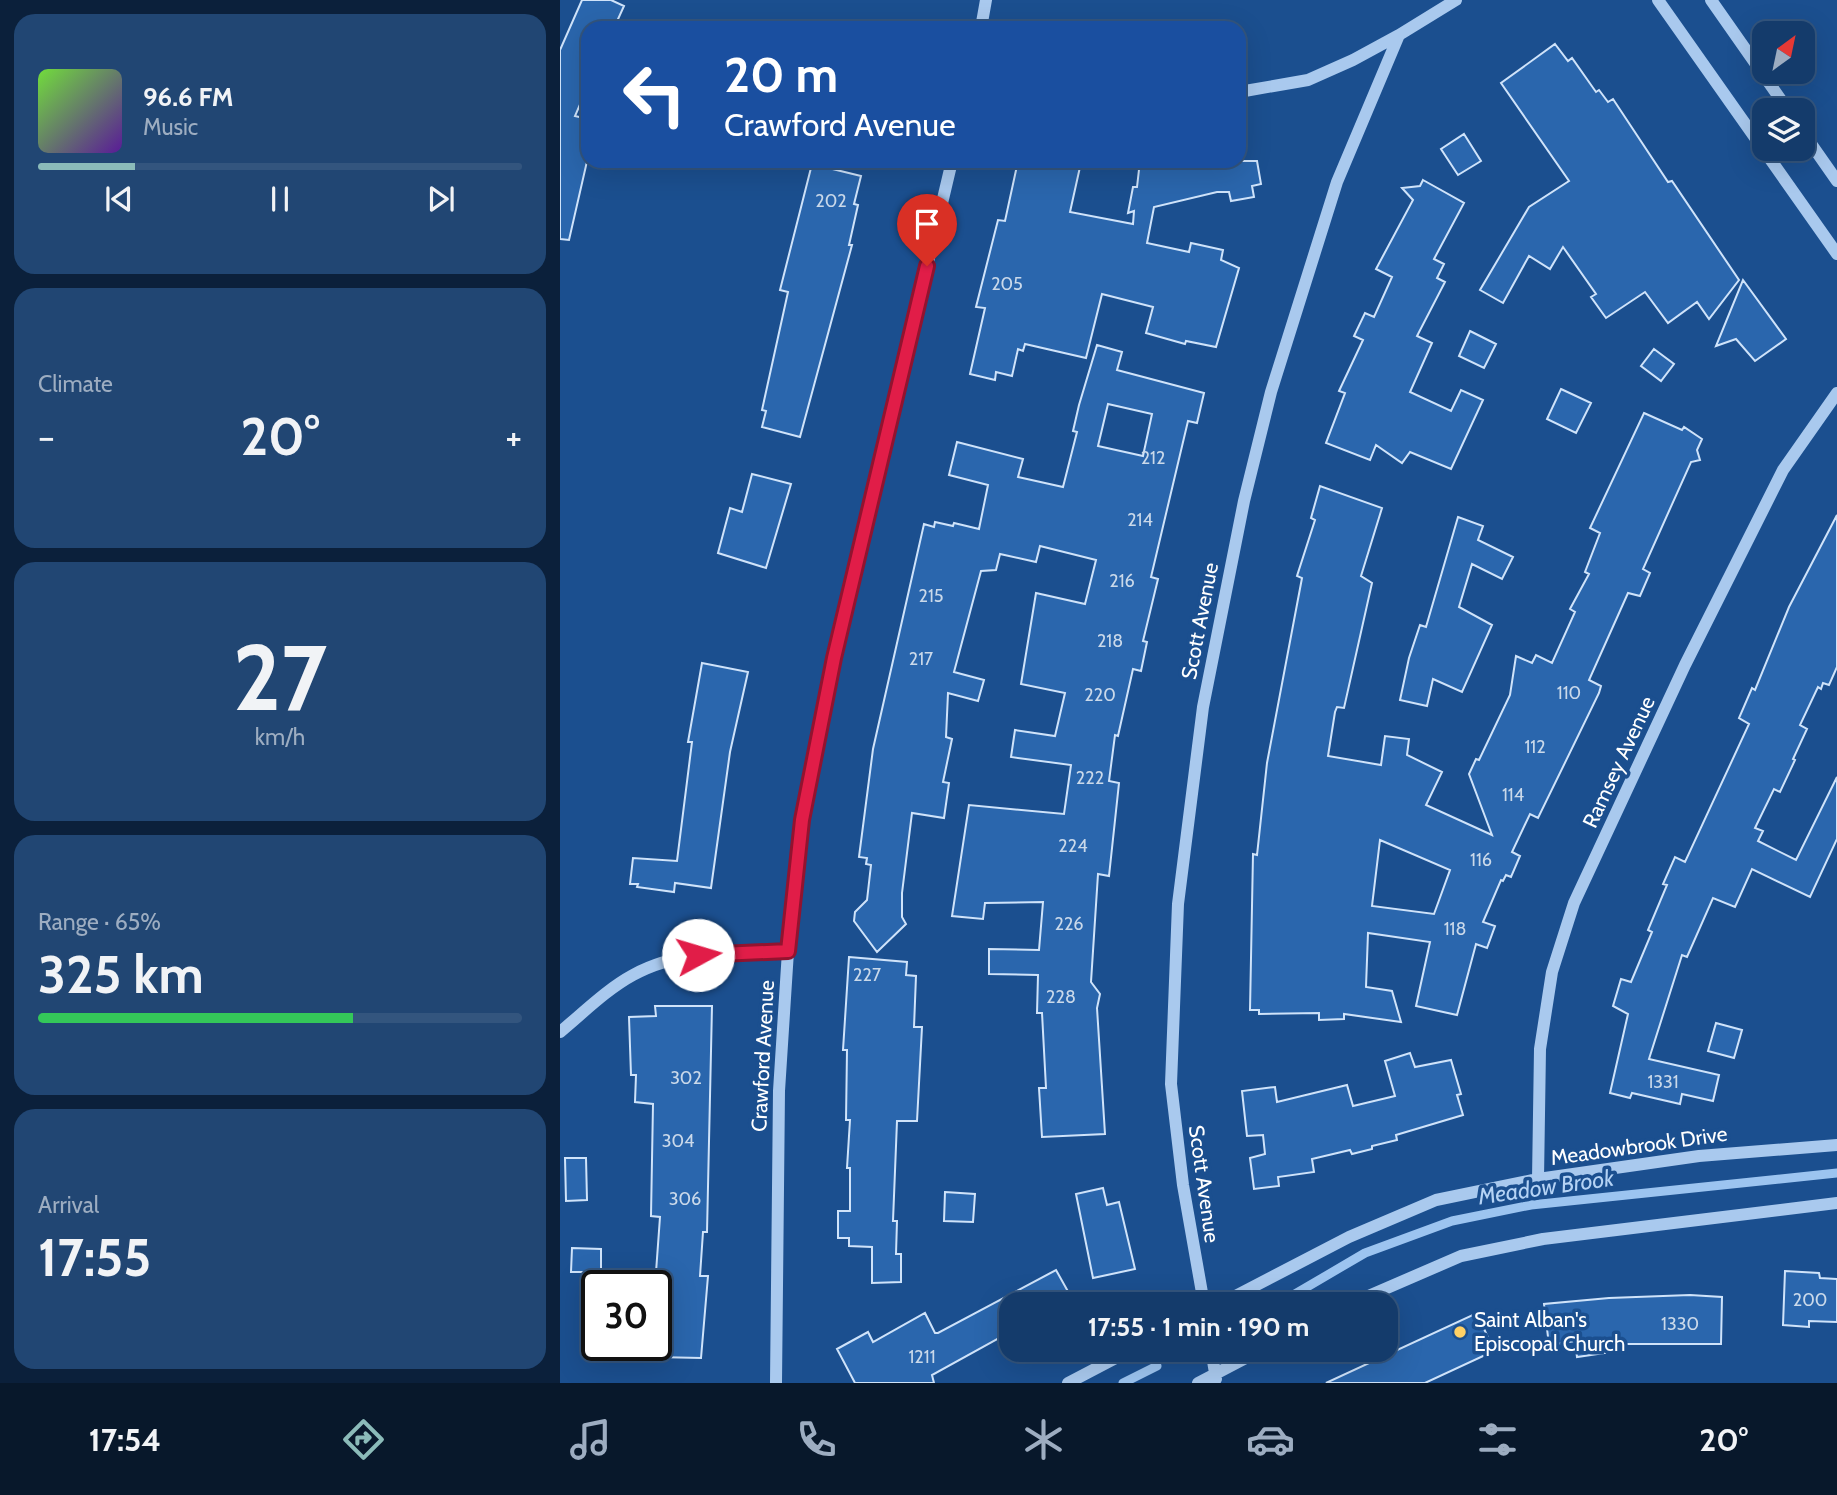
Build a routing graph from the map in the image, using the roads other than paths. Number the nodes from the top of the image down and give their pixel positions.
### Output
1 (986, 0) edge
2 (1456, 0) edge
3 (1658, 0) edge
4 (1711, 0) edge
5 (982, 21) edge
6 (1399, 34) junction
7 (1246, 91) edge
8 (1780, 98) edge
9 (1815, 150) edge
10 (950, 168) edge
11 (1837, 181) edge
12 (1837, 254) edge
13 (1837, 393) edge
14 (788, 951) junction
15 (560, 1031) edge
16 (1837, 1144) edge
17 (1538, 1179) junction
18 (1837, 1203) edge
19 (1202, 1292) edge
20 (1243, 1292) edge
21 (1377, 1292) edge
22 (1108, 1362) edge
23 (1242, 1362) edge
24 (1215, 1379) edge
25 (776, 1383) edge
26 (1068, 1383) edge
27 (1198, 1383) edge

1 - 5 street
2 - 6 street
3 - 12 street
4 - 8 street
6 - 7 street
6 - 19 street, Scott Avenue
9 - 11 street
10 - 14 street, Crawford Avenue
13 - 17 street, Ramsey Avenue
14 - 15 street
14 - 25 street, Crawford Avenue
16 - 17 street, Meadowbrook Drive
17 - 20 street, Meadowbrook Drive
18 - 21 street
22 - 26 street
23 - 24 street
24 - 27 street

